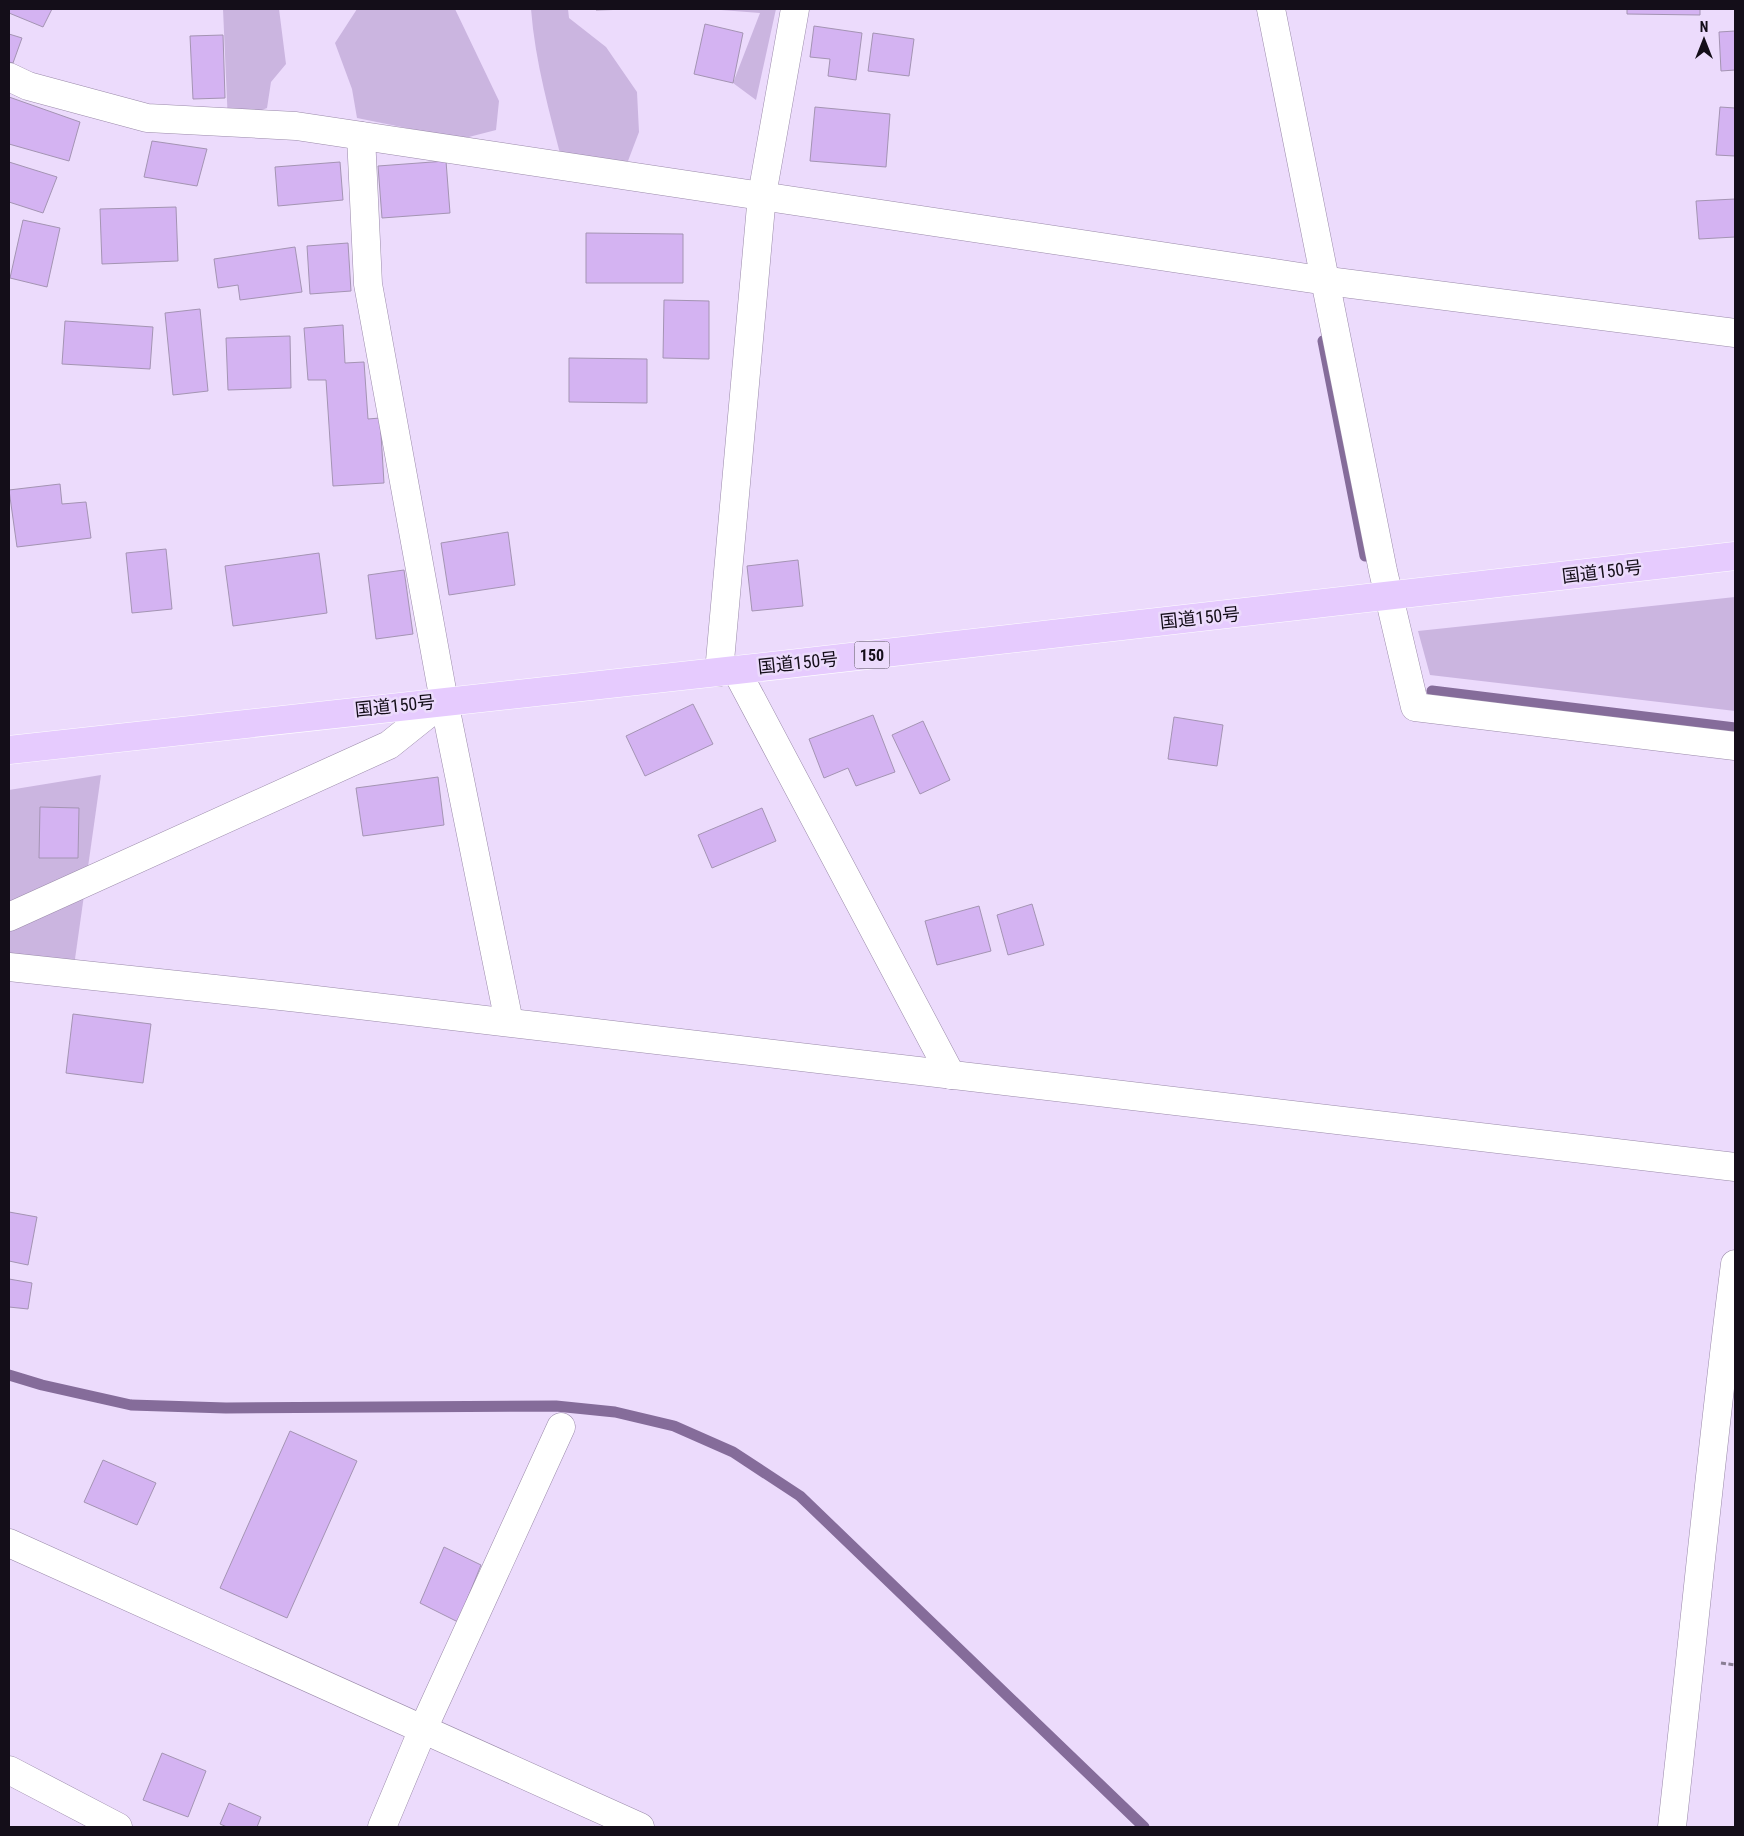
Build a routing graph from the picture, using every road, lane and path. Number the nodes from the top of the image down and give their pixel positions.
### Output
1 (795, 9) edge
2 (1271, 9) edge
3 (9, 76) edge
4 (361, 136) junction
5 (762, 195) junction
6 (1314, 279) junction
7 (1735, 334) edge
8 (1735, 556) edge
9 (1389, 596) junction
10 (728, 671) junction
11 (444, 701) junction
12 (1735, 746) edge
13 (9, 750) edge
14 (9, 917) edge
15 (9, 966) edge
16 (509, 1022) junction
17 (951, 1075) junction
18 (1735, 1167) edge
19 (1735, 1264) edge
20 (561, 1427) dead end
21 (9, 1543) edge
22 (422, 1729) junction
23 (9, 1770) edge
24 (118, 1827) edge
25 (382, 1827) edge
26 (640, 1827) edge
27 (1672, 1827) edge

1 - 5 street
2 - 6 street
3 - 4 street
4 - 5 street
4 - 11 street
5 - 6 street
5 - 10 street
6 - 7 street
6 - 9 street
8 - 9 highway, 国道150号 / 150
9 - 10 highway, 国道150号 / 150
9 - 12 street
10 - 11 highway, 国道150号 / 150
10 - 17 street
11 - 13 highway, 国道150号 / 150
11 - 14 street
11 - 16 street
15 - 16 street
16 - 17 street
17 - 18 street
19 - 27 street
20 - 22 street
21 - 22 street
22 - 25 street
22 - 26 street
23 - 24 street

